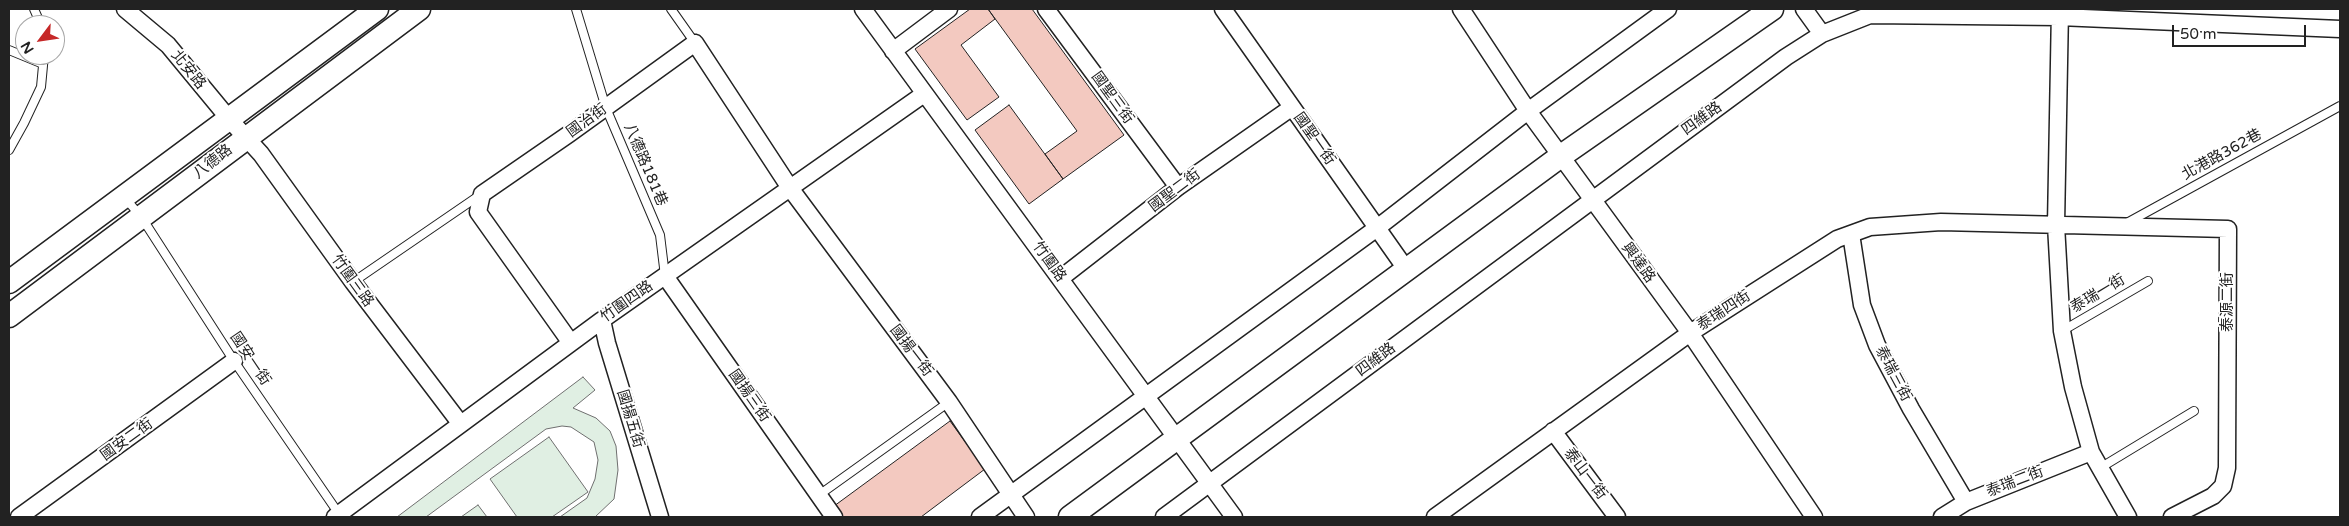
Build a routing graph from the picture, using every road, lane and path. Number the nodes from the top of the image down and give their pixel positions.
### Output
1 (127, 9) edge
2 (377, 9) edge
3 (419, 9) edge
4 (576, 9) edge
5 (863, 9) edge
6 (950, 9) edge
7 (1046, 9) edge
8 (1223, 9) edge
9 (1461, 9) edge
10 (1668, 9) edge
11 (1772, 9) edge
12 (1804, 9) edge
13 (674, 10) edge
14 (1870, 12) edge
15 (2060, 13) edge
16 (2340, 29) edge
17 (1822, 34) junction
18 (695, 43) junction
19 (893, 50) junction
20 (43, 65) edge
21 (924, 94) junction
22 (2340, 106) edge
23 (606, 108) junction
24 (1291, 108) junction
25 (1528, 111) junction
26 (230, 120) junction
27 (245, 136) junction
28 (9, 150) edge
29 (1561, 156) junction
30 (1178, 187) junction
31 (790, 188) junction
32 (482, 194) junction
33 (124, 197) junction
34 (1592, 200) junction
35 (142, 218) junction
36 (2056, 226) junction
37 (1377, 228) junction
38 (2117, 228) junction
39 (1851, 234) junction
40 (1406, 269) junction
41 (665, 276) junction
42 (1061, 278) junction
43 (2148, 281) dead end
44 (9, 282) edge
45 (353, 282) junction
46 (9, 316) edge
47 (602, 320) junction
48 (2062, 331) junction
49 (1690, 333) junction
50 (571, 343) junction
51 (234, 361) junction
52 (1144, 396) junction
53 (949, 402) junction
54 (2194, 411) dead end
55 (460, 423) junction
56 (1553, 431) junction
57 (1176, 440) junction
58 (2091, 452) junction
59 (2100, 468) junction
60 (1210, 484) junction
61 (819, 495) junction
62 (1011, 496) junction
63 (1966, 502) junction
64 (337, 516) edge
65 (19, 517) edge
66 (660, 517) edge
67 (834, 517) edge
68 (980, 517) edge
69 (1026, 517) edge
70 (1070, 517) edge
71 (1164, 517) edge
72 (1234, 517) edge
73 (1435, 517) edge
74 (1617, 517) edge
75 (1814, 517) edge
76 (1942, 517) edge
77 (2128, 517) edge
78 (2172, 517) edge

1 - 26 street, 北安路
2 - 26 street, 八德路
3 - 27 street, 八德路
4 - 23 lane, 八德路181巷
5 - 19 street, 竹圍路
6 - 19 street
7 - 30 street, 國聖三街
8 - 24 street, 國聖一街
9 - 25 street, 興達路
10 - 25 street
11 - 29 street
12 - 17 street
13 - 18 lane
14 - 15 street, 四維路
14 - 17 street, 四維路
15 - 16 street, 四維路
15 - 36 street
17 - 34 street, 四維路
18 - 23 street, 國治街
18 - 31 street
19 - 21 street, 竹圍路
20 - 28 lane
21 - 31 street, 竹圍四路
21 - 42 street, 竹圍路
22 - 38 lane, 北港路362巷
23 - 32 street, 國治街
23 - 41 lane, 八德路181巷
24 - 30 street, 國聖二街
24 - 37 street, 國聖一街
25 - 29 street, 興達路
25 - 37 street
26 - 27 street, 北安路
26 - 33 street, 八德路
27 - 35 street, 八德路
27 - 45 street, 竹圍三路
29 - 34 street, 興達路
29 - 40 street
30 - 42 street, 國聖二街
31 - 41 street, 竹圍四路
31 - 53 street, 國揚一街
32 - 45 lane
32 - 50 street
33 - 35 lane, 國安一街
33 - 44 street, 八德路
34 - 49 street, 興達路
34 - 60 street, 四維路
35 - 46 street, 八德路
35 - 51 lane, 國安一街
36 - 38 street, 泰源二街
36 - 39 street, 泰瑞四街
36 - 48 street
37 - 40 street, 國聖一街
37 - 52 street
38 - 78 street, 泰源二街
39 - 49 street, 泰瑞四街
39 - 63 street, 泰瑞三街
40 - 57 street
41 - 47 street, 竹圍四路
41 - 61 street, 國揚三街
42 - 52 street, 竹圍路
43 - 48 lane, 泰瑞一街
45 - 55 street, 竹圍三路
47 - 50 street, 竹圍四路
47 - 66 street, 國揚五街
48 - 58 street
49 - 56 street, 泰瑞四街
49 - 75 street, 興達路
50 - 55 street, 竹圍四路
51 - 64 lane, 國安一街
51 - 65 street, 國安二街
52 - 57 street, 竹圍路
52 - 62 street
53 - 61 lane
53 - 62 street, 國揚一街
54 - 59 lane
55 - 64 street, 竹圍四路
56 - 73 street, 泰瑞四街
56 - 74 street, 泰山一街
57 - 60 street, 竹圍路
57 - 70 street
58 - 59 street
58 - 63 street, 泰瑞二街
59 - 77 street
60 - 71 street, 四維路
60 - 72 street, 竹圍路
61 - 67 street, 國揚三街
62 - 68 street
62 - 69 street, 國揚一街
63 - 76 street, 泰瑞二街

